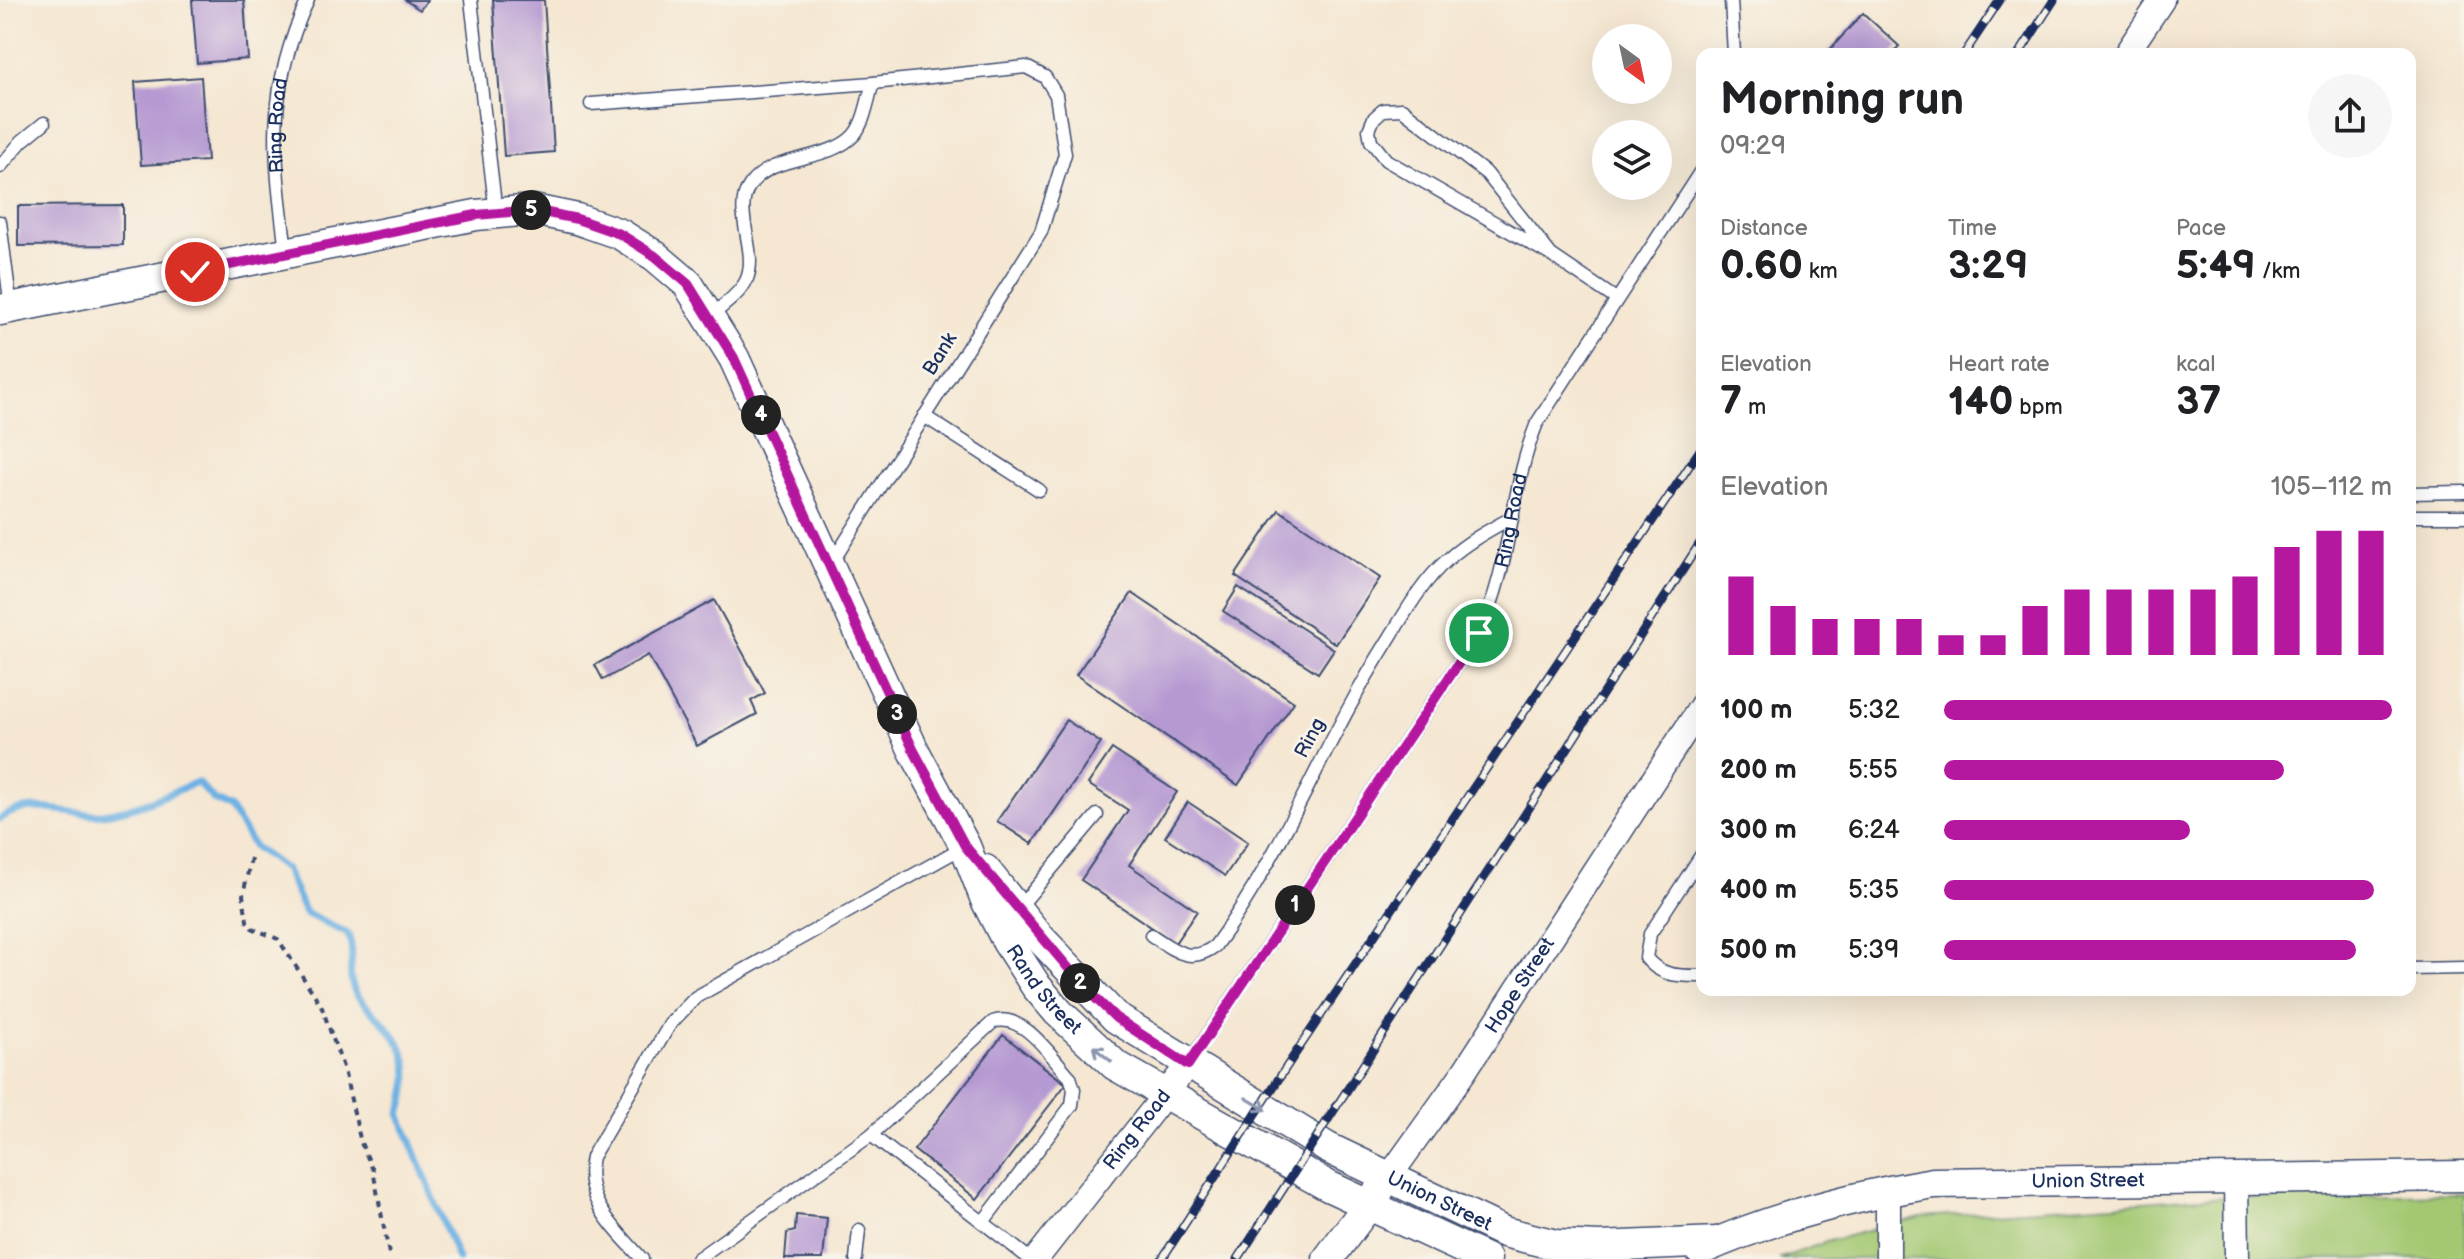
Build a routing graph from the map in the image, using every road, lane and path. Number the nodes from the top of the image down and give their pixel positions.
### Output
1 (308, 0) edge
2 (471, 0) edge
3 (1731, 0) edge
4 (2162, 0) edge
5 (1734, 48) edge
6 (2130, 48) edge
7 (873, 83) junction
8 (591, 104) dead end
9 (44, 123) dead end
10 (0, 167) edge
11 (1696, 178) edge
12 (496, 213) junction
13 (0, 222) edge
14 (287, 254) junction
15 (1551, 255) junction
16 (1616, 299) junction
17 (5, 309) edge
18 (711, 316) junction
19 (924, 416) junction
20 (1039, 490) dead end
21 (2464, 492) edge
22 (2416, 493) edge
23 (2416, 516) edge
24 (2464, 516) edge
25 (1513, 517) junction
26 (830, 566) junction
27 (1696, 714) edge
28 (1097, 815) dead end
29 (965, 846) junction
30 (251, 858) dead end
31 (1696, 863) edge
32 (1017, 910) junction
33 (1151, 935) dead end
34 (2464, 968) edge
35 (2416, 969) edge
36 (1696, 976) edge
37 (1188, 1065) junction
38 (1167, 1096) junction
39 (871, 1135) junction
40 (2464, 1176) edge
41 (1389, 1177) junction
42 (2236, 1178) junction
43 (1888, 1190) junction
44 (1367, 1206) junction
45 (983, 1222) junction
46 (859, 1230) dead end
47 (1718, 1242) junction
48 (390, 1259) edge
49 (642, 1259) edge
50 (697, 1259) edge
51 (856, 1259) edge
52 (1030, 1259) edge
53 (1036, 1259) edge
54 (1328, 1259) edge
55 (1486, 1259) edge
56 (1679, 1259) edge
57 (1888, 1259) edge
58 (2237, 1259) edge

1 - 14 lane, Ring Road
2 - 12 lane
3 - 5 lane
4 - 6 street
7 - 8 lane
7 - 18 lane
7 - 19 lane, Bank
9 - 10 lane
11 - 16 lane, Ring Road
12 - 14 street, Rand Street
12 - 18 street, Rand Street
13 - 17 lane
14 - 17 street, Rand Street
15 - 15 lane
15 - 16 lane
16 - 25 lane, Ring Road
18 - 26 street, Rand Street
19 - 20 lane
19 - 26 lane, Bank
21 - 22 lane
23 - 24 lane
25 - 33 lane, Ring
25 - 37 lane, Ring Road
26 - 29 street, Rand Street
27 - 41 street, Hope Street
28 - 32 lane
29 - 32 street, Rand Street
38 -> 29 street, Rand Street
29 - 49 lane
30 - 48 path
31 - 36 lane
32 - 37 street, Rand Street
34 - 35 lane
37 - 38 street, Ring Road
37 -> 41 street, Union Street
38 - 44 street, Union Street
38 - 53 street, Ring Road
39 - 45 lane
39 - 45 lane
39 - 50 lane
40 - 42 street, Union Street
41 - 44 street, Hope Street
41 - 47 street, Union Street
42 - 43 street, Union Street
42 - 58 street
43 - 47 street, Union Street
43 - 57 street
44 - 54 street, Hope Street
44 - 55 street, Union Street
45 - 52 lane
46 - 51 lane
47 - 56 street, Union Street

